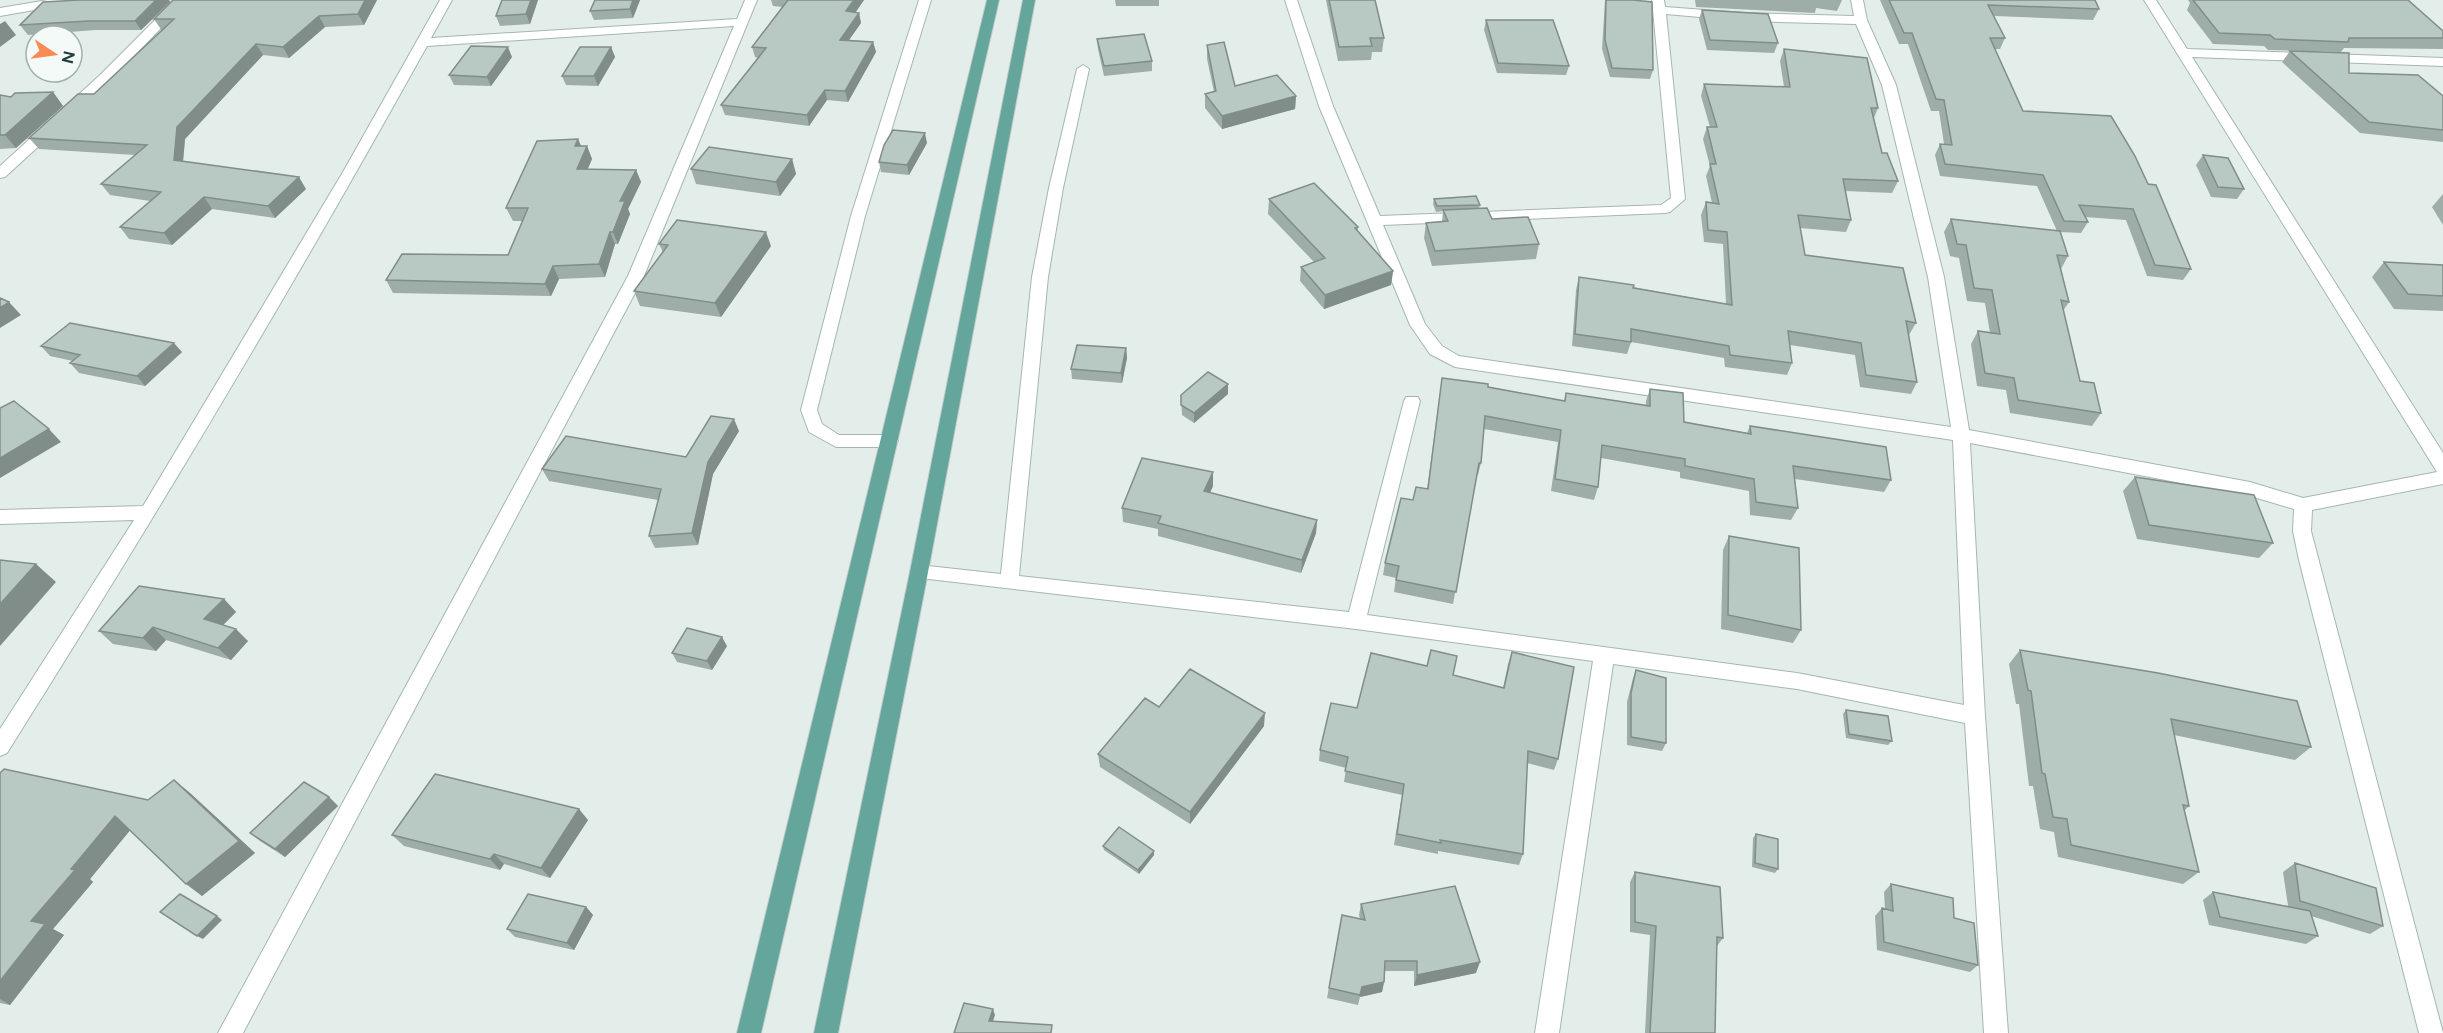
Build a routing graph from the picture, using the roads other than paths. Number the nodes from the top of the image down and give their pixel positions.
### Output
1 (69, 0) edge
2 (182, 0) edge
3 (446, 0) edge
4 (751, 0) edge
5 (925, 0) edge
6 (993, 0) edge
7 (1029, 0) edge
8 (1291, 0) edge
9 (1857, 0) edge
10 (2150, 0) edge
11 (1658, 5) edge
12 (0, 12) edge
13 (1862, 20) junction
14 (741, 22) junction
15 (423, 42) junction
16 (2185, 53) junction
17 (2443, 62) edge
18 (1083, 69) dead end
19 (0, 174) edge
20 (1375, 221) junction
21 (1412, 401) dead end
22 (1961, 435) junction
23 (889, 441) junction
24 (2443, 467) edge
25 (2443, 477) edge
26 (2302, 505) junction
27 (148, 513) junction
28 (0, 517) edge
29 (919, 572) junction
30 (1009, 582) junction
31 (1356, 621) junction
32 (1604, 656) junction
33 (1975, 716) junction
34 (0, 747) edge
35 (231, 1033) edge
36 (749, 1033) edge
37 (826, 1033) edge
38 (1547, 1033) edge
39 (1996, 1033) edge
40 (2431, 1033) edge

1 - 12 street
2 - 19 street
3 - 15 street
4 - 14 street
5 - 23 street
6 - 23 main road
7 - 29 main road
8 - 20 street
9 - 13 street
10 - 16 street
11 - 13 street
11 - 20 street
13 - 22 street
14 - 15 street
14 - 35 street
15 - 27 street
16 - 17 street
16 - 24 street
18 - 30 street
20 - 22 street
21 - 31 street
22 - 26 street
22 - 33 street
23 - 36 main road
25 - 26 street
26 - 40 street
27 - 28 street
27 - 34 street
29 - 30 street
29 - 37 main road
30 - 31 street
31 - 32 street
32 - 33 street
32 - 38 street
33 - 39 street

